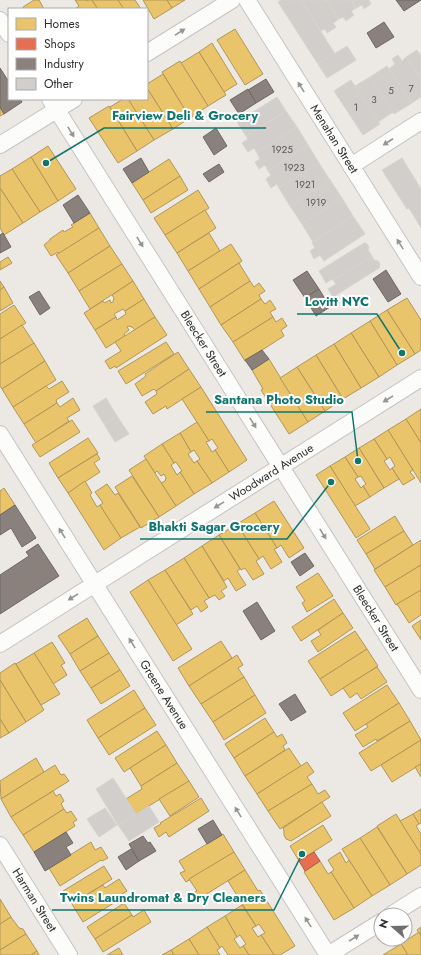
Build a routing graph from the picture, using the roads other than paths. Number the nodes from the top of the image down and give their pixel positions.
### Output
1 (232, 0) edge
2 (247, 0) edge
3 (0, 20) edge
4 (8, 32) edge
5 (148, 52) edge
6 (70, 100) edge
7 (53, 104) edge
8 (421, 121) edge
9 (0, 145) edge
10 (351, 166) junction
11 (421, 277) edge
12 (421, 378) edge
13 (0, 434) edge
14 (280, 467) junction
15 (95, 584) junction
16 (0, 644) edge
17 (421, 690) edge
18 (0, 845) edge
19 (421, 896) edge
20 (404, 907) edge
21 (373, 927) edge
22 (69, 955) edge
23 (328, 955) edge

5 -> 1 street
10 -> 2 street, Menahan Street
3 - 4 street
6 - 7 street
7 - 9 street
7 -> 14 street, Bleecker Street
8 -> 10 street
11 -> 10 street, Menahan Street
12 -> 14 street, Woodward Avenue
15 -> 13 street, Greene Avenue
14 -> 15 street, Woodward Avenue
14 -> 17 street, Bleecker Street
15 -> 16 street, Woodward Avenue
23 -> 15 street, Greene Avenue
18 - 22 street, Harman Street
19 - 20 street
23 -> 21 street

